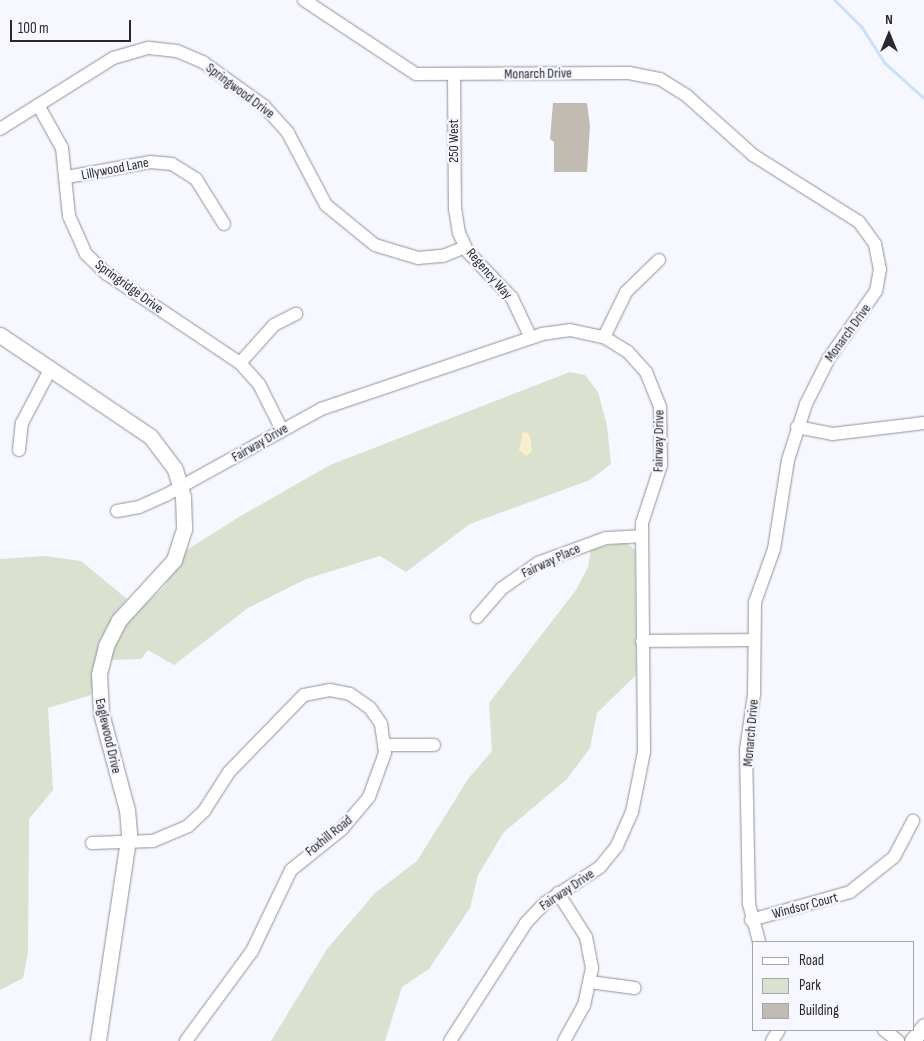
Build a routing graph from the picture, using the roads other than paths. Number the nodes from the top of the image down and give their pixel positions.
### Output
1 (304, 0) edge
2 (454, 75) junction
3 (38, 105) junction
4 (0, 129) edge
5 (67, 177) junction
6 (455, 208) joint
7 (224, 224) dead end
8 (465, 247) junction
9 (659, 260) dead end
10 (296, 314) dead end
11 (0, 335) edge
12 (604, 337) junction
13 (531, 338) junction
14 (240, 364) junction
15 (51, 368) junction
16 (924, 423) edge
17 (798, 427) junction
18 (282, 430) junction
19 (19, 450) dead end
20 (181, 487) junction
21 (117, 510) dead end
22 (641, 536) junction
23 (477, 617) dead end
24 (754, 640) junction
25 (642, 642) junction
26 (434, 744) dead end
27 (385, 745) junction
28 (913, 821) dead end
29 (92, 843) dead end
30 (129, 843) junction
31 (558, 893) junction
32 (751, 920) junction
33 (759, 941) edge
34 (590, 982) junction
35 (635, 988) dead end
36 (924, 1026) edge
37 (885, 1031) edge
38 (98, 1041) edge
39 (186, 1041) edge
40 (450, 1041) edge
41 (564, 1041) edge
42 (898, 1041) edge
43 (912, 1041) edge

1 - 2 street, Monarch Drive
2 - 6 street, 250 West
2 - 17 street, Monarch Drive
3 - 4 street, Springwood Drive
3 - 5 street, Springridge Drive
3 - 8 street, Springwood Drive
5 - 7 street, Lillywood Lane
5 - 14 street, Springridge Drive
6 - 8 street, Regency Way
8 - 13 street, Regency Way
9 - 12 street
10 - 14 street
11 - 15 main road, Eaglewood Drive
12 - 13 street, Fairway Drive
12 - 22 street, Fairway Drive
13 - 18 street, Fairway Drive
14 - 18 street, Springridge Drive
15 - 19 street
15 - 20 main road, Eaglewood Drive
16 - 17 street
17 - 24 street, Monarch Drive
18 - 20 street, Fairway Drive
20 - 21 street, Fairway Drive
20 - 30 main road, Eaglewood Drive
22 - 23 street, Fairway Place
22 - 25 street, Fairway Drive
24 - 25 street
24 - 32 street, Monarch Drive
25 - 31 street, Fairway Drive
26 - 27 street
27 - 30 street, Foxhill Road
27 - 39 street, Foxhill Road
28 - 32 street, Windsor Court
29 - 30 street, Foxhill Road
30 - 38 main road, Eaglewood Drive
31 - 34 street
31 - 40 street, Fairway Drive
32 - 33 street, Monarch Drive
34 - 35 street
34 - 41 street
36 - 43 main road
37 - 42 street

